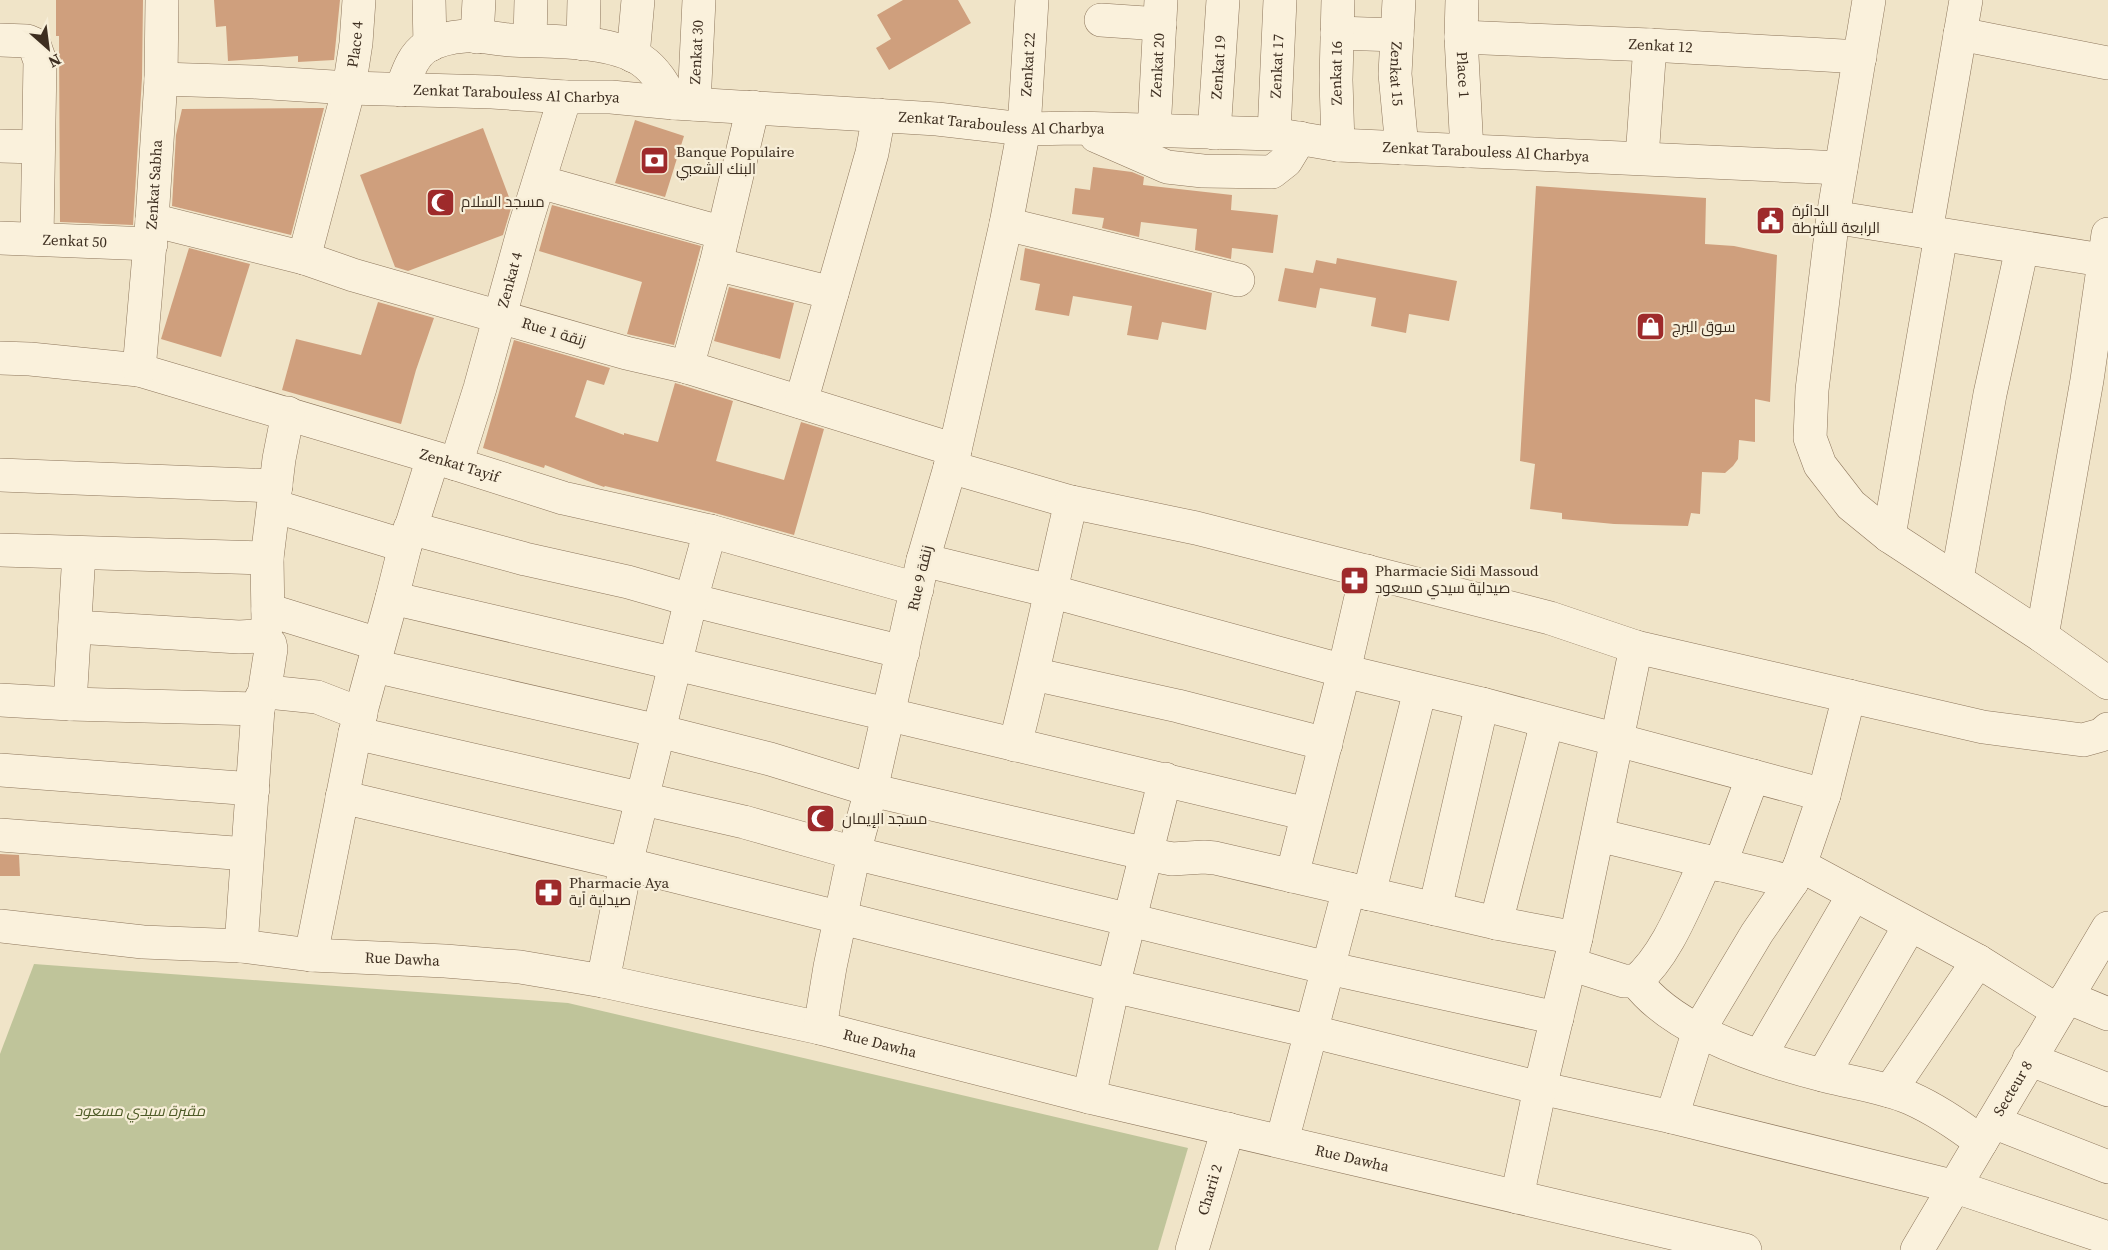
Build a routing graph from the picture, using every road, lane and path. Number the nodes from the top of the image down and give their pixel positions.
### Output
1 (162, 0) edge
2 (359, 0) edge
3 (429, 0) edge
4 (479, 0) edge
5 (531, 0) edge
6 (584, 0) edge
7 (638, 0) edge
8 (699, 0) edge
9 (1032, 0) edge
10 (1223, 0) edge
11 (1280, 0) edge
12 (1338, 0) edge
13 (1399, 0) edge
14 (1462, 0) edge
15 (1869, 0) edge
16 (1966, 0) edge
17 (1161, 12) edge
18 (1101, 23) edge
19 (1337, 33) junction
20 (1960, 34) junction
21 (1397, 35) junction
22 (477, 37) junction
23 (1461, 37) junction
24 (0, 40) edge
25 (530, 40) junction
26 (583, 44) junction
27 (430, 45) junction
28 (1650, 45) junction
29 (633, 56) junction
30 (1860, 57) junction
31 (2108, 63) edge
32 (161, 79) junction
33 (349, 88) junction
34 (401, 90) junction
35 (565, 97) junction
36 (684, 104) junction
37 (753, 107) junction
38 (879, 115) junction
39 (1077, 128) junction
40 (1024, 129) junction
41 (1154, 131) junction
42 (1205, 133) junction
43 (1287, 136) junction
44 (1338, 145) junction
45 (0, 147) edge
46 (38, 147) junction
47 (1402, 148) junction
48 (1467, 151) junction
49 (1642, 158) junction
50 (1841, 168) junction
51 (1203, 171) junction
52 (540, 182) junction
53 (1833, 217) junction
54 (1006, 224) junction
55 (152, 232) junction
56 (723, 233) junction
57 (1934, 234) junction
58 (0, 238) edge
59 (37, 239) junction
60 (2022, 248) junction
61 (2107, 252) edge
62 (304, 258) junction
63 (716, 264) junction
64 (1238, 280) dead end
65 (832, 293) junction
66 (499, 316) junction
67 (0, 358) edge
68 (687, 367) junction
69 (139, 370) junction
70 (801, 402) junction
71 (288, 413) junction
72 (952, 459) junction
73 (445, 461) junction
74 (0, 475) edge
75 (275, 496) junction
76 (1071, 502) junction
77 (710, 531) junction
78 (1889, 536) junction
79 (407, 537) junction
80 (0, 550) edge
81 (79, 553) junction
82 (267, 558) junction
83 (1367, 571) junction
84 (920, 574) junction
85 (1957, 579) junction
86 (1050, 591) junction
87 (392, 598) junction
88 (691, 600) junction
89 (263, 623) junction
90 (75, 627) junction
91 (2042, 636) junction
92 (1636, 647) junction
93 (903, 652) junction
94 (376, 655) junction
95 (676, 664) junction
96 (1344, 671) junction
97 (1033, 674) junction
98 (2108, 683) edge
99 (1420, 690) junction
100 (1849, 696) junction
101 (0, 700) edge
102 (261, 702) junction
103 (70, 704) junction
104 (1482, 704) junction
105 (888, 715) junction
106 (1547, 722) junction
107 (358, 723) junction
108 (2108, 729) edge
109 (659, 731) junction
110 (1617, 740) junction
111 (1326, 744) junction
112 (1015, 745) junction
113 (0, 770) edge
114 (1753, 776) junction
115 (1165, 779) junction
116 (253, 789) junction
117 (871, 790) junction
118 (1824, 795) junction
119 (342, 797) junction
120 (643, 799) junction
121 (1307, 814) junction
122 (0, 835) edge
123 (1598, 835) junction
124 (854, 853) junction
125 (247, 854) junction
126 (1147, 854) junction
127 (1713, 863) junction
128 (626, 864) junction
129 (1796, 874) junction
130 (1292, 876) junction
131 (1359, 891) junction
132 (1854, 894) junction
133 (1436, 909) junction
134 (841, 918) junction
135 (1130, 920) junction
136 (1496, 923) junction
137 (1910, 925) junction
138 (0, 926) edge
139 (2106, 936) edge
140 (241, 946) junction
141 (1573, 951) junction
142 (311, 955) junction
143 (1978, 961) junction
144 (1328, 968) junction
145 (603, 981) junction
146 (1636, 981) junction
147 (1113, 986) junction
148 (2062, 1004) junction
149 (2108, 1014) edge
150 (1557, 1018) junction
151 (820, 1028) junction
152 (1699, 1030) junction
153 (1312, 1031) junction
154 (1760, 1056) junction
155 (2029, 1059) junction
156 (1823, 1075) junction
157 (1540, 1088) junction
158 (2108, 1090) edge
159 (1890, 1091) junction
160 (1089, 1096) junction
161 (1672, 1117) junction
162 (1228, 1129) junction
163 (1987, 1132) junction
164 (1282, 1141) junction
165 (2108, 1167) edge
166 (1956, 1187) junction
167 (1517, 1197) junction
168 (2108, 1238) edge
169 (1927, 1247) edge
170 (1192, 1250) edge
171 (1745, 1250) edge

1 - 32 street, Zenkat Sabha
2 - 33 street, Place 4
3 - 27 street
4 - 22 street
5 - 25 street
6 - 26 street
7 - 29 street
8 - 36 street, Zenkat 30
9 - 40 street, Zenkat 22
10 - 42 street, Zenkat 19
11 - 43 street, Zenkat 17
12 - 19 street, Zenkat 16
13 - 21 street, Zenkat 15
14 - 23 street, Place 1
15 - 30 street
16 - 20 street
17 - 18 street
17 - 41 street, Zenkat 20
19 - 21 street
19 - 44 street, Zenkat 16
20 - 31 street
20 - 57 street
21 - 47 street, Zenkat 15
22 - 25 street
22 - 27 street
23 - 28 street, Zenkat 12
23 - 48 street, Place 1
24 - 46 street
25 - 26 street
26 - 29 street
27 - 34 street
28 - 30 street, Zenkat 12
28 - 49 street
29 - 36 street
30 - 50 street
32 - 33 street, Zenkat Tarabouless Al Charbya
32 - 55 street, Zenkat Sabha
33 - 34 street, Zenkat Tarabouless Al Charbya
33 - 62 street, Place 4
34 - 35 street, Zenkat Tarabouless Al Charbya
35 - 36 street, Zenkat Tarabouless Al Charbya
35 - 52 street, Zenkat 4
36 - 37 street, Zenkat Tarabouless Al Charbya
37 - 38 street, Zenkat Tarabouless Al Charbya
37 - 56 street
38 - 40 street, Zenkat Tarabouless Al Charbya
38 - 65 street
39 - 40 street, Zenkat Tarabouless Al Charbya
39 - 41 street, Zenkat Tarabouless Al Charbya
39 - 51 street
40 - 54 street, Rue 9 زنقة
41 - 42 street, Zenkat Tarabouless Al Charbya
42 - 43 street, Zenkat Tarabouless Al Charbya
42 - 51 street, Zenkat 19
43 - 44 street, Zenkat Tarabouless Al Charbya
43 - 51 street
44 - 47 street, Zenkat Tarabouless Al Charbya
45 - 46 street
46 - 59 street
47 - 48 street, Zenkat Tarabouless Al Charbya
48 - 49 street, Zenkat Tarabouless Al Charbya
49 - 50 street, Zenkat Tarabouless Al Charbya
50 - 53 street
52 - 56 street
52 - 66 street, Zenkat 4
53 - 57 street
53 - 78 street
54 - 64 street
54 - 72 street, Rue 9 زنقة
55 - 59 street, Zenkat 50
55 - 62 street, Rue 1 زنقة
55 - 69 street, Zenkat Sabha
56 - 63 street
57 - 60 street
57 - 78 street
58 - 59 street, Zenkat 50
60 - 61 street
60 - 85 street
61 - 91 street
62 - 66 street, Rue 1 زنقة
63 - 65 street
63 - 68 street
65 - 70 street
66 - 68 street, Rue 1 زنقة
66 - 73 street, Zenkat 4
67 - 69 street, Zenkat Tayif
68 - 70 street, Rue 1 زنقة
69 - 71 street, Zenkat Tayif
70 - 72 street, Rue 1 زنقة
71 - 73 street, Zenkat Tayif
71 - 75 street
72 - 76 street, Rue 1 زنقة
72 - 84 street, Rue 9 زنقة
73 - 77 street, Zenkat Tayif
73 - 79 street, Zenkat 4
74 - 75 street
75 - 79 street
75 - 82 street
76 - 83 street, Rue 1 زنقة
76 - 86 street
77 - 84 street, Zenkat Tayif
77 - 88 street
78 - 85 street
79 - 87 street, Zenkat 4
79 - 88 street
80 - 81 street
81 - 82 street
81 - 90 street
82 - 89 street
83 - 92 street, Rue 1 زنقة
83 - 96 street
84 - 86 street, Zenkat Tayif
84 - 93 street, Rue 9 زنقة
85 - 91 street
86 - 96 street, Zenkat Tayif
86 - 97 street
87 - 94 street, Zenkat 4
87 - 95 street
88 - 93 street
88 - 95 street
89 - 90 street
89 - 94 street
89 - 102 street
90 - 103 street
91 - 98 street
92 - 100 street, Rue 1 زنقة
92 - 110 street
93 - 105 street, Rue 9 زنقة
94 - 107 street, Zenkat 4
94 - 109 street
95 - 105 street
95 - 109 street
96 - 99 street, Zenkat Tayif
96 - 111 street
97 - 111 street
97 - 112 street
99 - 104 street, Zenkat Tayif
99 - 131 street
100 - 108 street, Rue 1 زنقة
100 - 118 street
101 - 103 street
102 - 103 street
102 - 107 street
102 - 116 street
104 - 106 street, Zenkat Tayif
104 - 133 street
105 - 112 street
105 - 117 street, Rue 9 زنقة
106 - 110 street, Zenkat Tayif
106 - 136 street
107 - 119 street, Zenkat 4
107 - 120 street
109 - 117 street
109 - 120 street
110 - 114 street, Zenkat Tayif
110 - 123 street
111 - 121 street
112 - 115 street
113 - 116 street
114 - 118 street, Zenkat Tayif
114 - 127 street
115 - 121 street
115 - 126 street
116 - 125 street
117 - 124 street, Rue 9 زنقة
117 - 126 street
118 - 129 street
119 - 128 street
119 - 142 street, Zenkat 4
120 - 124 street
120 - 128 street
121 - 130 street
122 - 125 street
123 - 127 street
123 - 141 street
124 - 134 street, Rue 9 زنقة
124 - 135 street
125 - 140 street
126 - 130 street
126 - 135 street
127 - 129 street
127 - 146 street
128 - 134 street
128 - 145 street
129 - 132 street
129 - 152 street
130 - 131 street
131 - 133 street
131 - 144 street
132 - 137 street
132 - 154 street
133 - 136 street
134 - 147 street
134 - 151 street, Rue 9 زنقة
135 - 144 street
135 - 147 street
136 - 141 street
137 - 143 street
137 - 156 street
138 - 140 street, Rue Dawha
139 - 148 street, Secteur 8
140 - 142 street, Rue Dawha
141 - 146 street
141 - 150 street
142 - 145 street, Rue Dawha
143 - 148 street
143 - 159 street
144 - 150 street
144 - 153 street
145 - 151 street, Rue Dawha
146 - 152 street
147 - 153 street
147 - 160 street
148 - 149 street
148 - 155 street, Secteur 8
150 - 157 street
151 - 160 street, Rue Dawha
152 - 154 street
152 - 161 street
153 - 157 street
153 - 164 street
154 - 156 street
155 - 158 street
155 - 163 street, Secteur 8
156 - 159 street
157 - 161 street
157 - 167 street
159 - 163 street
160 - 162 street, Rue Dawha
161 - 166 street
162 - 164 street, Rue Dawha
162 - 170 street, Charii 2
163 - 165 street
163 - 166 street, Secteur 8
164 - 167 street, Rue Dawha
166 - 168 street
166 - 169 street, Secteur 8
167 - 171 street, Rue Dawha

